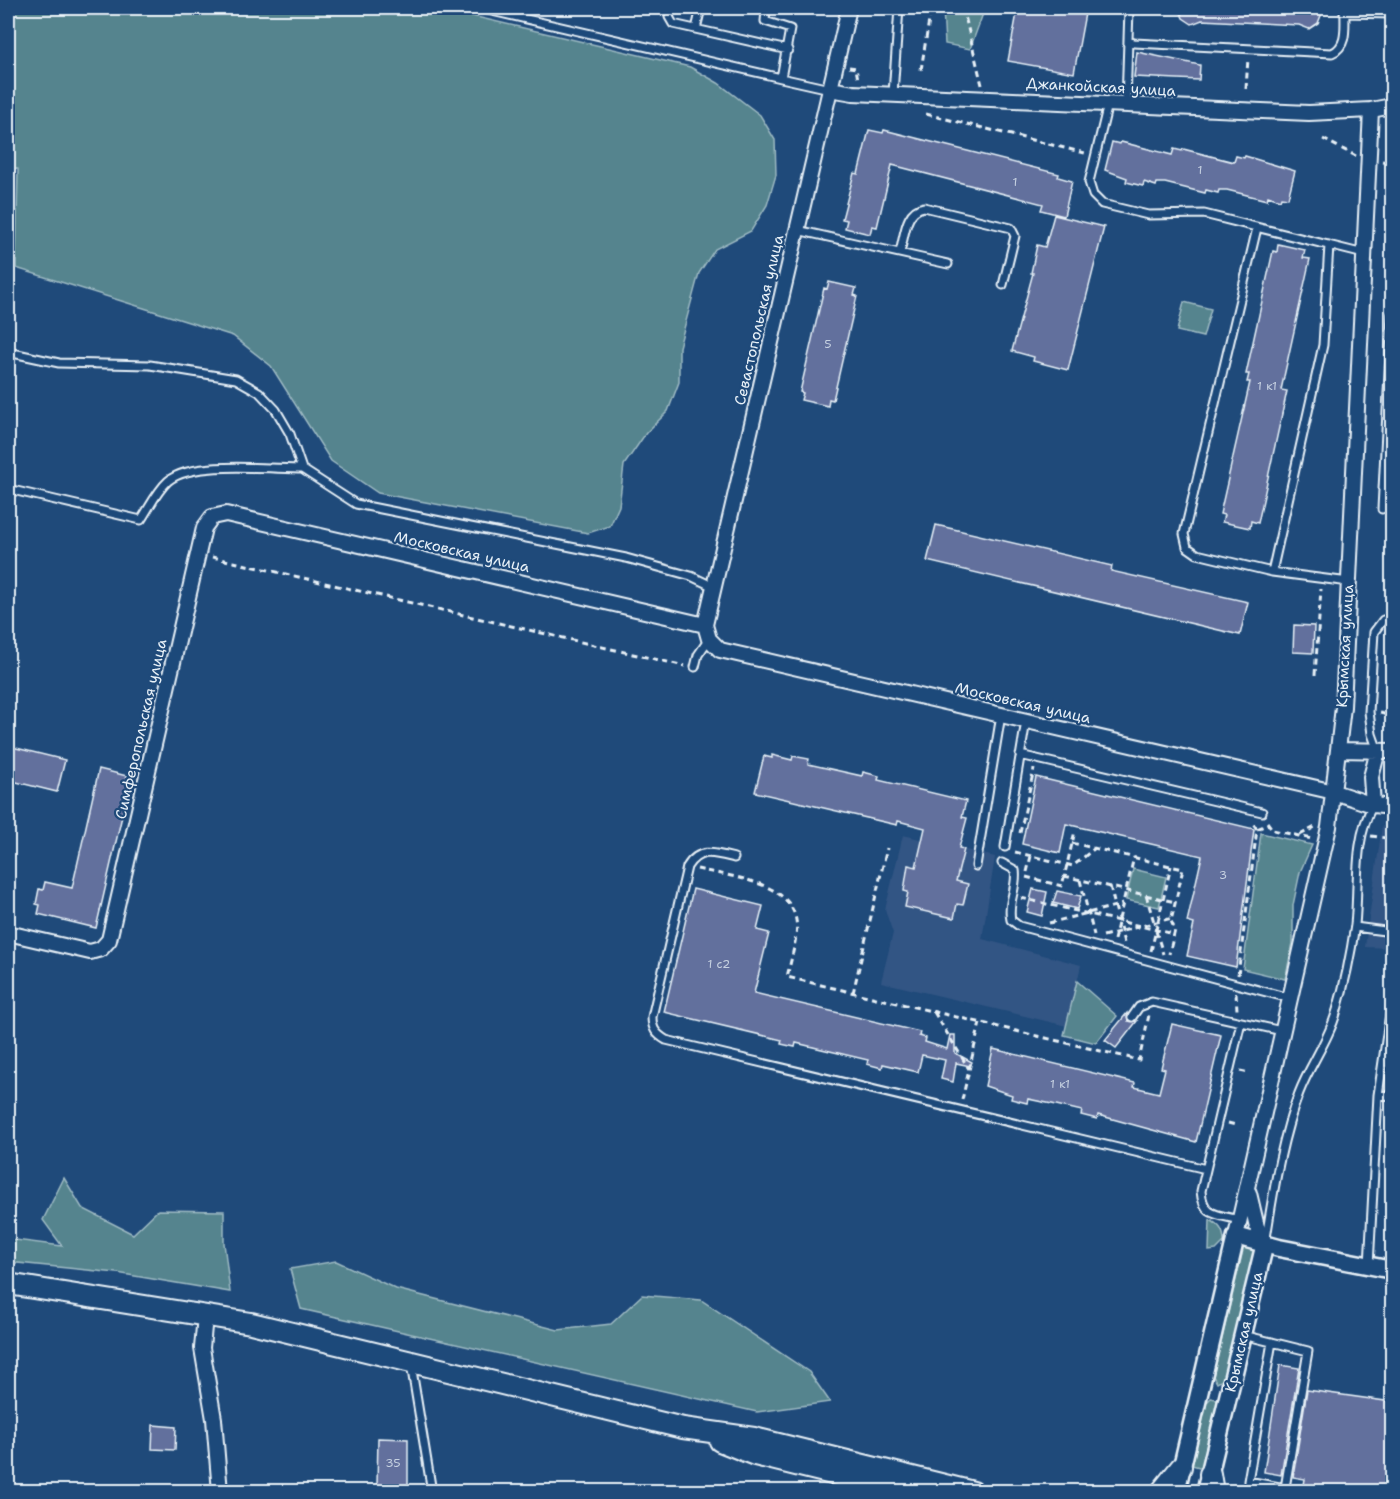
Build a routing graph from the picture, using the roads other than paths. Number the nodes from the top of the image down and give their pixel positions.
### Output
1 (479, 8) edge
2 (672, 8) edge
3 (701, 8) edge
4 (760, 8) edge
5 (849, 8) edge
6 (898, 8) edge
7 (1129, 8) edge
8 (1345, 10) edge
9 (1392, 15) edge
10 (696, 29) junction
11 (1128, 41) junction
12 (788, 50) junction
13 (781, 78) junction
14 (830, 89) junction
15 (893, 94) junction
16 (1108, 104) junction
17 (1126, 105) junction
18 (1392, 106) edge
19 (1371, 110) junction
20 (1257, 228) junction
21 (797, 230) junction
22 (1329, 245) junction
23 (900, 252) junction
24 (1364, 254) junction
25 (948, 264) dead end
26 (1003, 285) dead end
27 (1392, 314) edge
28 (1392, 334) edge
29 (8, 352) edge
30 (302, 469) junction
31 (8, 489) edge
32 (1383, 509) dead end
33 (212, 517) joint
34 (1272, 572) junction
35 (1349, 582) junction
36 (714, 587) junction
37 (1392, 618) edge
38 (705, 625) junction
39 (709, 639) junction
40 (695, 667) dead end
41 (1001, 715) junction
42 (1026, 720) junction
43 (1339, 750) junction
44 (1385, 751) edge
45 (1020, 755) junction
46 (1334, 792) junction
47 (1373, 805) junction
48 (1392, 807) edge
49 (1262, 812) road end
50 (1005, 847) dead end
51 (734, 858) dead end
52 (1002, 863) dead end
53 (976, 866) dead end
54 (1354, 927) junction
55 (1392, 932) edge
56 (8, 933) edge
57 (1289, 998) junction
58 (1392, 1000) edge
59 (1132, 1017) dead end
60 (1240, 1022) junction
61 (1282, 1031) junction
62 (1377, 1095) junction
63 (1392, 1096) edge
64 (1206, 1169) junction
65 (1249, 1173) junction
66 (1238, 1228) junction
67 (1265, 1243) junction
68 (1369, 1266) junction
69 (1392, 1270) edge
70 (8, 1284) edge
71 (205, 1316) junction
72 (1243, 1335) junction
73 (1272, 1342) junction
74 (410, 1361) junction
75 (1200, 1387) junction
76 (1229, 1394) junction
77 (683, 1428) junction
78 (1182, 1467) junction
79 (1209, 1486) edge
80 (219, 1491) edge
81 (432, 1491) edge
82 (904, 1491) edge
83 (973, 1491) edge
84 (1161, 1491) edge
85 (1176, 1491) edge

1 - 13 lane
2 - 10 lane
3 - 10 lane
4 - 12 lane
5 - 14 street, Севастопольская улица
6 - 15 lane
7 - 11 lane
8 - 9 lane
8 - 11 lane
10 - 12 lane
11 - 17 lane
12 - 13 lane
13 - 14 lane
14 - 15 street, Джанкойская улица
14 - 21 street, Севастопольская улица
15 - 16 street, Джанкойская улица
16 - 17 street, Джанкойская улица
16 - 20 lane
17 - 19 street, Джанкойская улица
18 - 19 street, Джанкойская улица
19 - 24 street, Крымская улица
20 - 22 lane
20 - 34 lane
21 - 23 lane
21 - 36 street, Севастопольская улица
22 - 24 lane
22 - 34 lane
23 - 25 lane
23 - 26 lane
24 - 35 street, Крымская улица
27 - 28 lane
28 - 32 lane
29 - 30 lane
30 - 31 lane
30 - 36 lane
33 - 38 street, Московская улица
33 - 56 street, Симферопольская улица
34 - 35 lane
35 - 43 street, Крымская улица
36 - 38 street, Севастопольская улица
37 - 44 lane
38 - 39 street, Севастопольская улица
39 - 40 lane
39 - 41 street, Московская улица
41 - 42 street, Московская улица
41 - 53 lane
42 - 45 lane
42 - 46 street, Московская улица
43 - 44 street
43 - 46 street, Крымская улица
44 - 47 street
45 - 49 lane
45 - 50 lane
46 - 47 street, Московская улица
46 - 57 street, Крымская улица
47 - 48 street
47 - 54 lane
51 - 64 lane
52 - 57 lane
54 - 55 lane
54 - 67 lane
57 - 61 street, Крымская улица
58 - 62 lane
59 - 60 lane
60 - 61 lane
60 - 64 lane
61 - 65 street, Крымская улица
62 - 63 lane
62 - 68 lane
64 - 66 lane
65 - 66 street, Крымская улица
65 - 67 street, Крымская улица
66 - 67 street
66 - 75 street, Крымская улица
67 - 68 street
67 - 72 street, Крымская улица
68 - 69 street
70 - 71 main road
71 - 74 main road
71 - 80 street
72 - 73 lane
72 - 76 street, Крымская улица
73 - 73 lane
74 - 77 main road
74 - 81 lane
75 - 76 street
75 - 78 street, Крымская улица
76 - 79 street, Крымская улица
77 - 82 main road
77 - 83 main road
78 - 84 main road
78 - 85 street, Крымская улица

